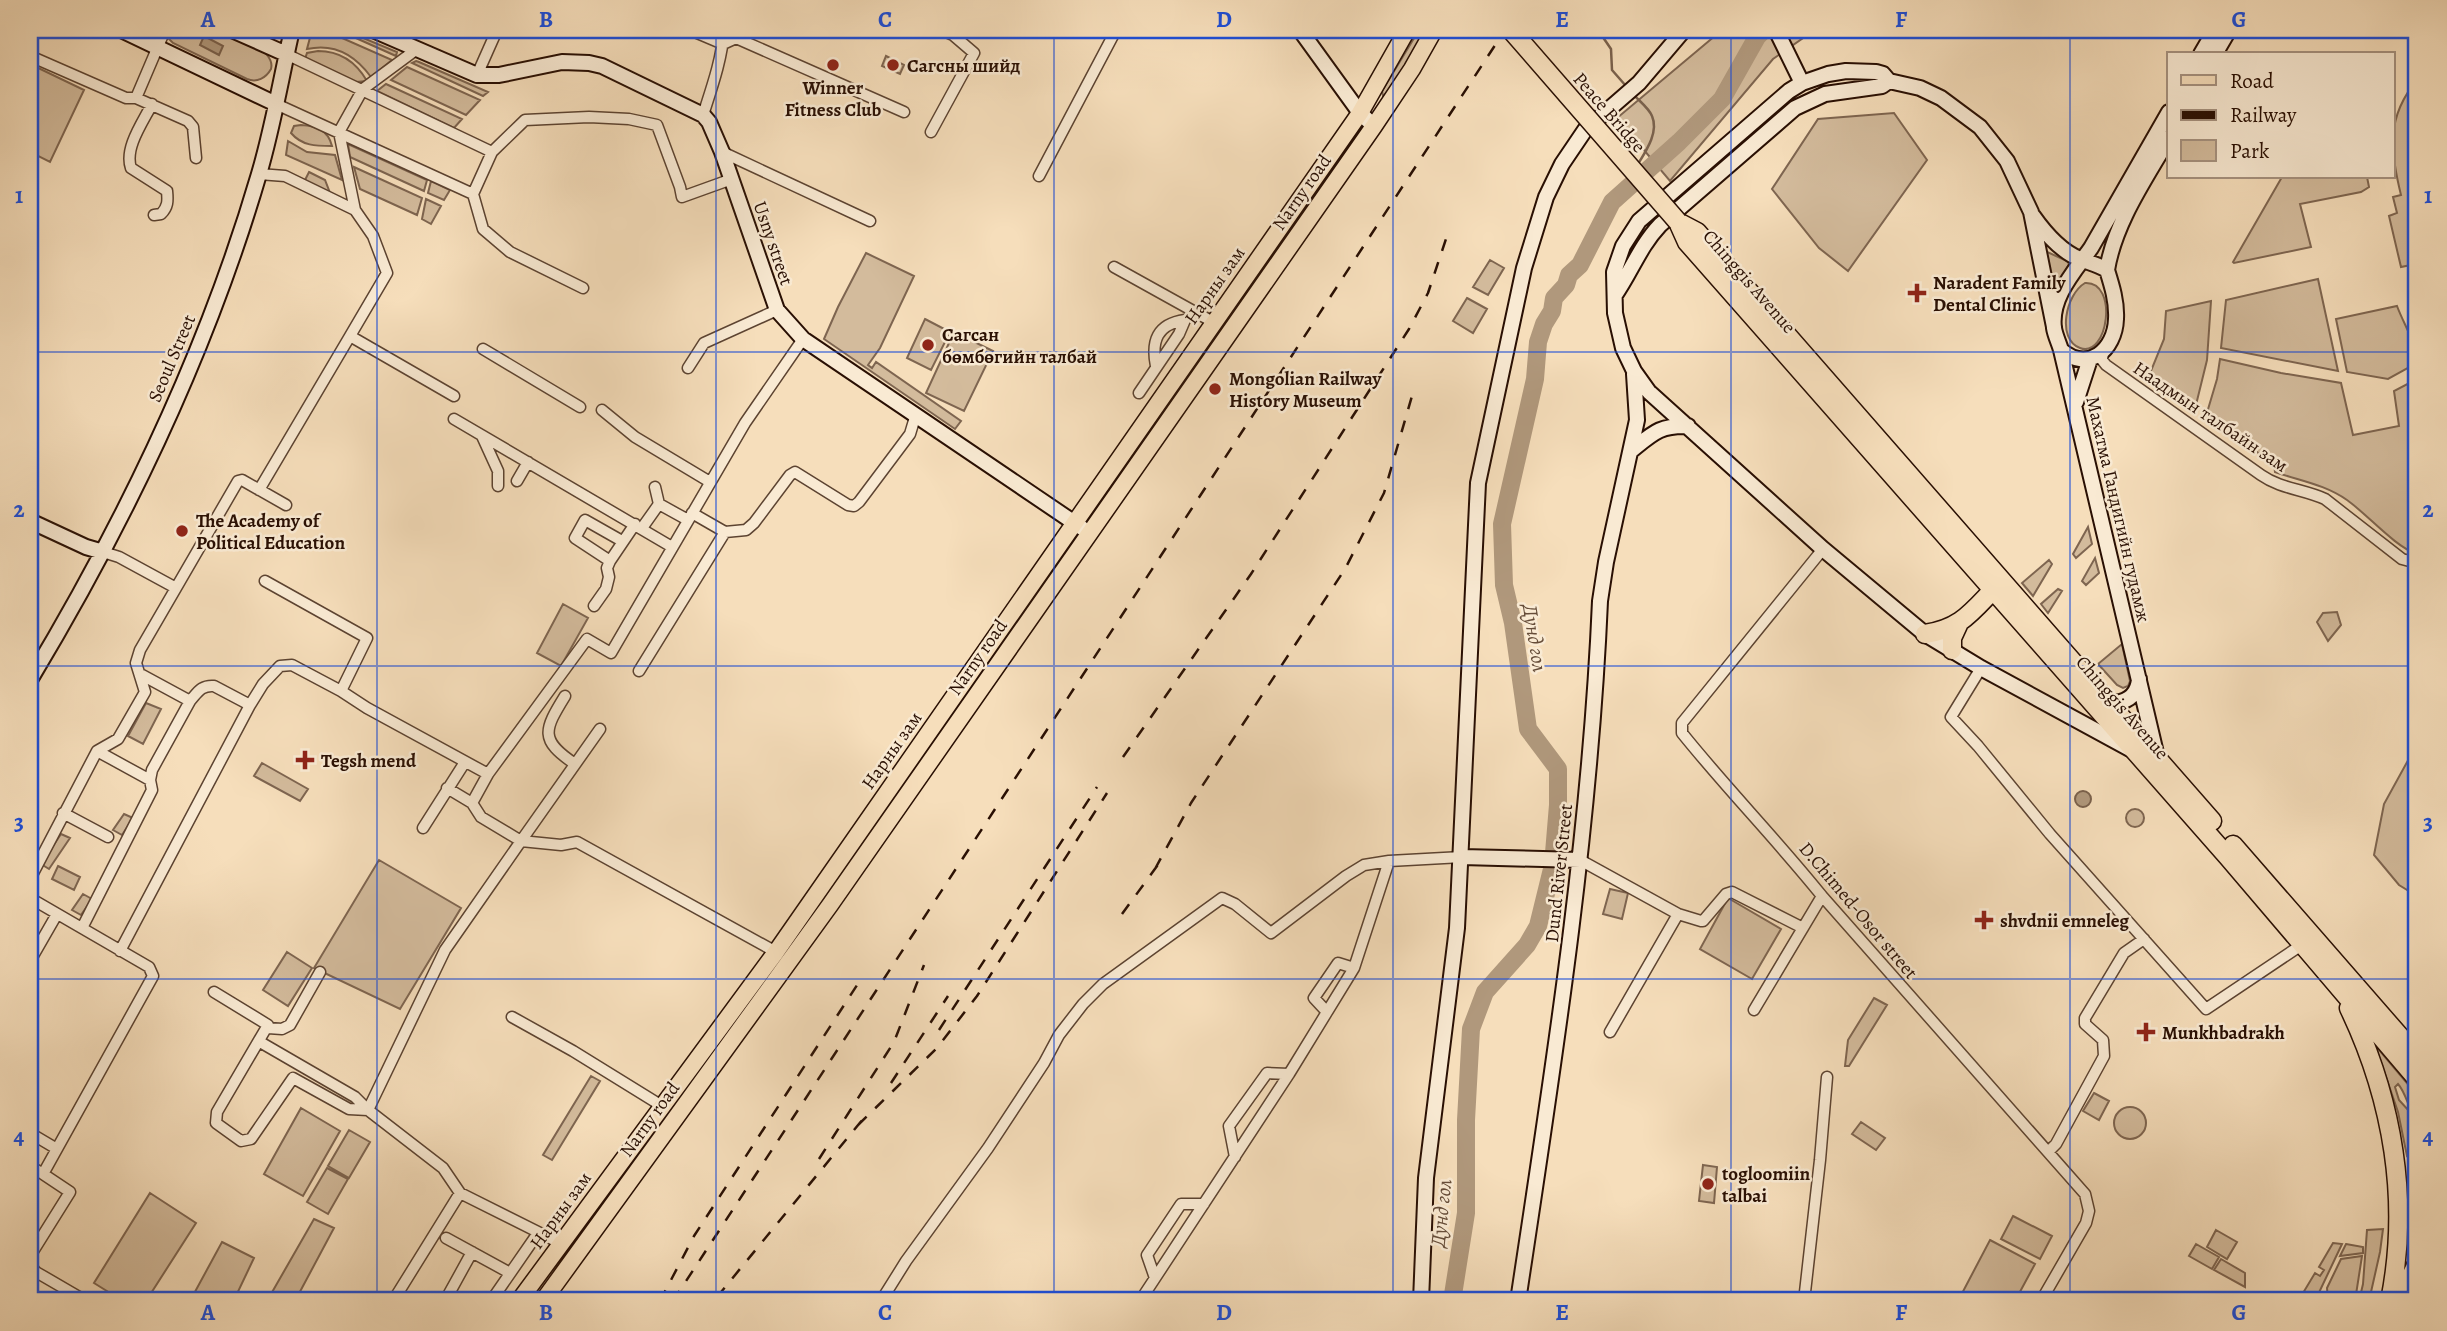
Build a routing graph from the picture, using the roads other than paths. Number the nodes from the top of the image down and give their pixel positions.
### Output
1 (121, 30) edge
2 (165, 30) edge
3 (232, 30) edge
4 (292, 30) edge
5 (373, 30) edge
6 (497, 30) edge
7 (690, 30) edge
8 (723, 30) edge
9 (942, 30) edge
10 (1116, 30) edge
11 (1300, 30) edge
12 (1407, 30) edge
13 (1434, 30) edge
14 (1511, 30) edge
15 (1684, 30) edge
16 (1776, 30) edge
17 (2215, 30) edge
18 (2229, 30) edge
19 (954, 32) edge
20 (723, 44) junction
21 (158, 47) junction
22 (417, 49) junction
23 (2202, 52) edge
24 (2216, 52) edge
25 (286, 54) junction
26 (30, 56) edge
27 (477, 75) junction
28 (1889, 81) junction
29 (1802, 83) junction
30 (363, 89) junction
31 (136, 98) junction
32 (152, 104) junction
33 (276, 104) junction
34 (904, 112) dead end
35 (1360, 113) junction
36 (703, 115) junction
37 (2167, 115) edge
38 (1374, 126) junction
39 (339, 132) junction
40 (931, 132) dead end
41 (2167, 142) edge
42 (492, 152) junction
43 (722, 152) junction
44 (196, 158) dead end
45 (259, 174) junction
46 (1039, 176) dead end
47 (732, 178) junction
48 (473, 194) junction
49 (355, 210) junction
50 (2031, 212) junction
51 (154, 215) dead end
52 (870, 221) dead end
53 (1678, 222) junction
54 (2082, 261) junction
55 (1114, 267) dead end
56 (2106, 270) junction
57 (583, 288) dead end
58 (1615, 295) junction
59 (777, 310) junction
60 (1213, 322) junction
61 (2054, 327) junction
62 (350, 336) junction
63 (803, 339) junction
64 (483, 349) dead end
65 (2061, 350) junction
66 (2103, 351) junction
67 (2090, 359) junction
68 (1156, 366) junction
69 (688, 368) dead end
70 (1634, 372) junction
71 (1139, 393) dead end
72 (454, 396) dead end
73 (2075, 404) junction
74 (580, 407) dead end
75 (602, 410) dead end
76 (916, 414) junction
77 (454, 419) dead end
78 (1688, 426) junction
79 (481, 435) junction
80 (1632, 450) junction
81 (528, 462) junction
82 (517, 481) dead end
83 (710, 482) junction
84 (498, 486) dead end
85 (655, 487) dead end
86 (259, 490) junction
87 (659, 503) junction
88 (286, 505) dead end
89 (690, 516) junction
90 (30, 521) edge
91 (639, 526) junction
92 (1082, 528) junction
93 (725, 532) junction
94 (622, 541) junction
95 (672, 547) junction
96 (1823, 550) junction
97 (103, 552) junction
98 (610, 561) junction
99 (2417, 563) edge
100 (265, 581) dead end
101 (176, 588) junction
102 (1992, 591) junction
103 (594, 606) dead end
104 (1958, 625) junction
105 (1926, 634) junction
106 (1952, 650) junction
107 (1981, 668) junction
108 (639, 671) dead end
109 (142, 675) junction
110 (2138, 677) junction
111 (30, 680) edge
112 (341, 691) junction
113 (565, 696) dead end
114 (2106, 699) junction
115 (190, 701) junction
116 (250, 705) junction
117 (600, 729) dead end
118 (97, 751) junction
119 (2134, 752) junction
120 (2157, 759) junction
121 (465, 762) junction
122 (575, 764) junction
123 (488, 774) junction
124 (150, 780) junction
125 (447, 788) junction
126 (472, 803) junction
127 (63, 813) junction
128 (423, 828) dead end
129 (108, 837) dead end
130 (855, 839) junction
131 (521, 841) junction
132 (1462, 857) junction
133 (1580, 860) junction
134 (1389, 861) junction
135 (850, 877) junction
136 (30, 879) edge
137 (1822, 896) junction
138 (30, 898) edge
139 (57, 914) junction
140 (1678, 914) junction
141 (82, 928) junction
142 (1803, 928) junction
143 (2144, 939) junction
144 (2303, 944) junction
145 (120, 951) junction
146 (776, 952) junction
147 (30, 961) edge
148 (1354, 968) junction
149 (320, 972) dead end
150 (2339, 986) junction
151 (214, 992) dead end
152 (1754, 1010) dead end
153 (1327, 1012) junction
154 (512, 1017) dead end
155 (268, 1028) junction
156 (1610, 1032) dead end
157 (260, 1042) junction
158 (2417, 1056) edge
159 (1289, 1074) junction
160 (1827, 1077) dead end
161 (2417, 1079) edge
162 (662, 1106) junction
163 (368, 1110) junction
164 (30, 1133) edge
165 (57, 1149) junction
166 (2048, 1152) junction
167 (1235, 1157) junction
168 (30, 1166) edge
169 (43, 1174) junction
170 (460, 1193) junction
171 (1204, 1204) junction
172 (590, 1205) junction
173 (538, 1233) junction
174 (446, 1238) dead end
175 (585, 1243) junction
176 (562, 1244) junction
177 (472, 1252) junction
178 (30, 1256) edge
179 (2417, 1264) edge
180 (30, 1265) edge
181 (510, 1273) junction
182 (1155, 1278) junction
183 (86, 1301) edge
184 (393, 1301) edge
185 (445, 1301) edge
186 (491, 1301) edge
187 (519, 1301) edge
188 (543, 1301) edge
189 (881, 1301) edge
190 (1140, 1301) edge
191 (1421, 1301) edge
192 (1518, 1301) edge
193 (1804, 1301) edge
194 (2041, 1301) edge
195 (2390, 1301) edge
196 (2399, 1301) edge

1 - 21 main road
2 - 21 street
3 - 25 main road
4 - 25 main road, Seoul Street
5 - 22 main road
6 - 27 street
7 - 20 street
8 - 20 street
9 - 19 street
10 - 46 street
11 - 35 main road
12 - 35 main road
13 - 38 main road, Narny road
14 - 53 highway, Peace Bridge, bridge
15 - 132 main road
16 - 29 main road
17 - 23 main road
18 - 24 main road
19 - 40 street
20 - 34 street
20 - 36 street
21 - 31 street
21 - 33 main road
22 - 27 main road
22 - 30 street
25 - 30 street
25 - 33 main road, Seoul Street
26 - 31 street
27 - 36 main road
28 - 29 main road
28 - 50 main road
28 - 58 main road
29 - 58 main road
30 - 39 street
30 - 42 street
31 - 32 street
32 - 44 street
32 - 51 street
33 - 39 street
33 - 45 main road, Seoul Street
35 - 38 main road
35 - 60 main road, Нарны зам
36 - 43 main road, Usny street
37 - 54 main road
38 - 92 main road, Narny road
39 - 48 street
39 - 49 street
41 - 56 main road
42 - 47 street
42 - 48 street
43 - 47 main road, Usny street
43 - 52 street
45 - 49 street
45 - 97 main road, Seoul Street
47 - 59 main road, Usny street
48 - 57 street
49 - 62 street
50 - 54 main road
50 - 61 main road
53 - 102 highway, Chinggis Avenue
53 - 114 highway, Chinggis Avenue
54 - 56 main road
54 - 61 main road
55 - 60 street
56 - 66 main road
58 - 70 main road
59 - 63 main road, Usny street
59 - 69 street
60 - 92 main road, Нарны зам
61 - 65 main road
62 - 72 street
62 - 86 street
63 - 76 main road, Usny street
63 - 83 street
64 - 74 street
65 - 67 main road
65 - 73 main road, Махатма Гандигийн гудамж
66 - 67 main road
66 - 99 street, Наадмын талбайн зам
67 - 73 main road
68 - 68 street
68 - 71 street
70 - 78 main road
70 - 80 main road, Dund River Street
73 - 110 main road, Махатма Гандигийн гудамж
75 - 83 street
76 - 92 main road, Usny street
76 - 93 street
77 - 79 street
78 - 80 main road
78 - 96 main road
79 - 81 street
79 - 84 street
80 - 133 main road, Dund River Street
81 - 82 street
81 - 91 street
83 - 89 street
85 - 87 street
86 - 88 street
86 - 101 street
87 - 89 street
87 - 91 street
89 - 93 street
89 - 95 street
90 - 97 main road
91 - 94 street
91 - 95 street
92 - 130 main road, Нарны зам
92 - 135 main road, Narny road
93 - 108 street
94 - 98 street
94 - 98 street
95 - 123 street
96 - 105 main road
96 - 137 street, D.Chimed-Osor street
97 - 101 street
97 - 111 main road, Seoul Street
98 - 103 street
100 - 112 street
101 - 109 street
102 - 104 highway
102 - 119 highway, Chinggis Avenue
104 - 105 highway
104 - 106 highway
105 - 106 main road
106 - 107 main road
107 - 119 main road
107 - 143 street
109 - 115 street
109 - 118 street
110 - 114 main road
110 - 120 main road, Махатма Гандигийн гудамж
112 - 116 street
112 - 121 street
113 - 122 street
114 - 120 highway, Chinggis Avenue
115 - 116 street
115 - 124 street
116 - 145 street
117 - 122 street
118 - 124 street
118 - 127 street
119 - 144 highway, Chinggis Avenue
120 - 158 highway, Chinggis Avenue
121 - 123 street
121 - 125 street
122 - 131 street
123 - 126 street
124 - 141 street
125 - 126 street
125 - 128 street
126 - 131 street
127 - 129 street
127 - 136 street
130 - 135 main road
130 - 146 main road, Нарны зам
131 - 146 street
131 - 163 street
132 - 133 main road
132 - 134 street
132 - 191 main road
133 - 140 street
133 - 192 main road, Dund River Street
134 - 148 street
134 - 189 street
135 - 175 main road, Narny road
137 - 142 street
137 - 166 street, D.Chimed-Osor street
138 - 139 street
139 - 141 street
139 - 147 street
140 - 142 street
140 - 156 street
141 - 145 street
142 - 152 street
143 - 144 street
143 - 166 street
144 - 150 highway, Chinggis Avenue
145 - 165 street
146 - 162 main road, Нарны зам
148 - 153 street
148 - 153 street
149 - 155 street
150 - 161 highway, Chinggis Avenue
150 - 195 highway
151 - 155 street
153 - 159 street
154 - 162 street
155 - 157 street
157 - 163 street
157 - 163 street
159 - 167 street
159 - 167 street
160 - 193 street
162 - 172 main road, Нарны зам
163 - 170 street
164 - 165 street
165 - 169 street
166 - 194 street, D.Chimed-Osor street
167 - 171 street
168 - 169 street
169 - 178 street
170 - 173 street
170 - 184 street
171 - 182 street
171 - 182 street
172 - 175 main road
172 - 176 main road, Нарны зам
173 - 176 street
173 - 181 street
174 - 177 street
175 - 188 main road, Narny road
176 - 187 main road, Нарны зам
177 - 181 street
177 - 185 street
179 - 196 highway
180 - 183 street
181 - 186 street
182 - 190 street

